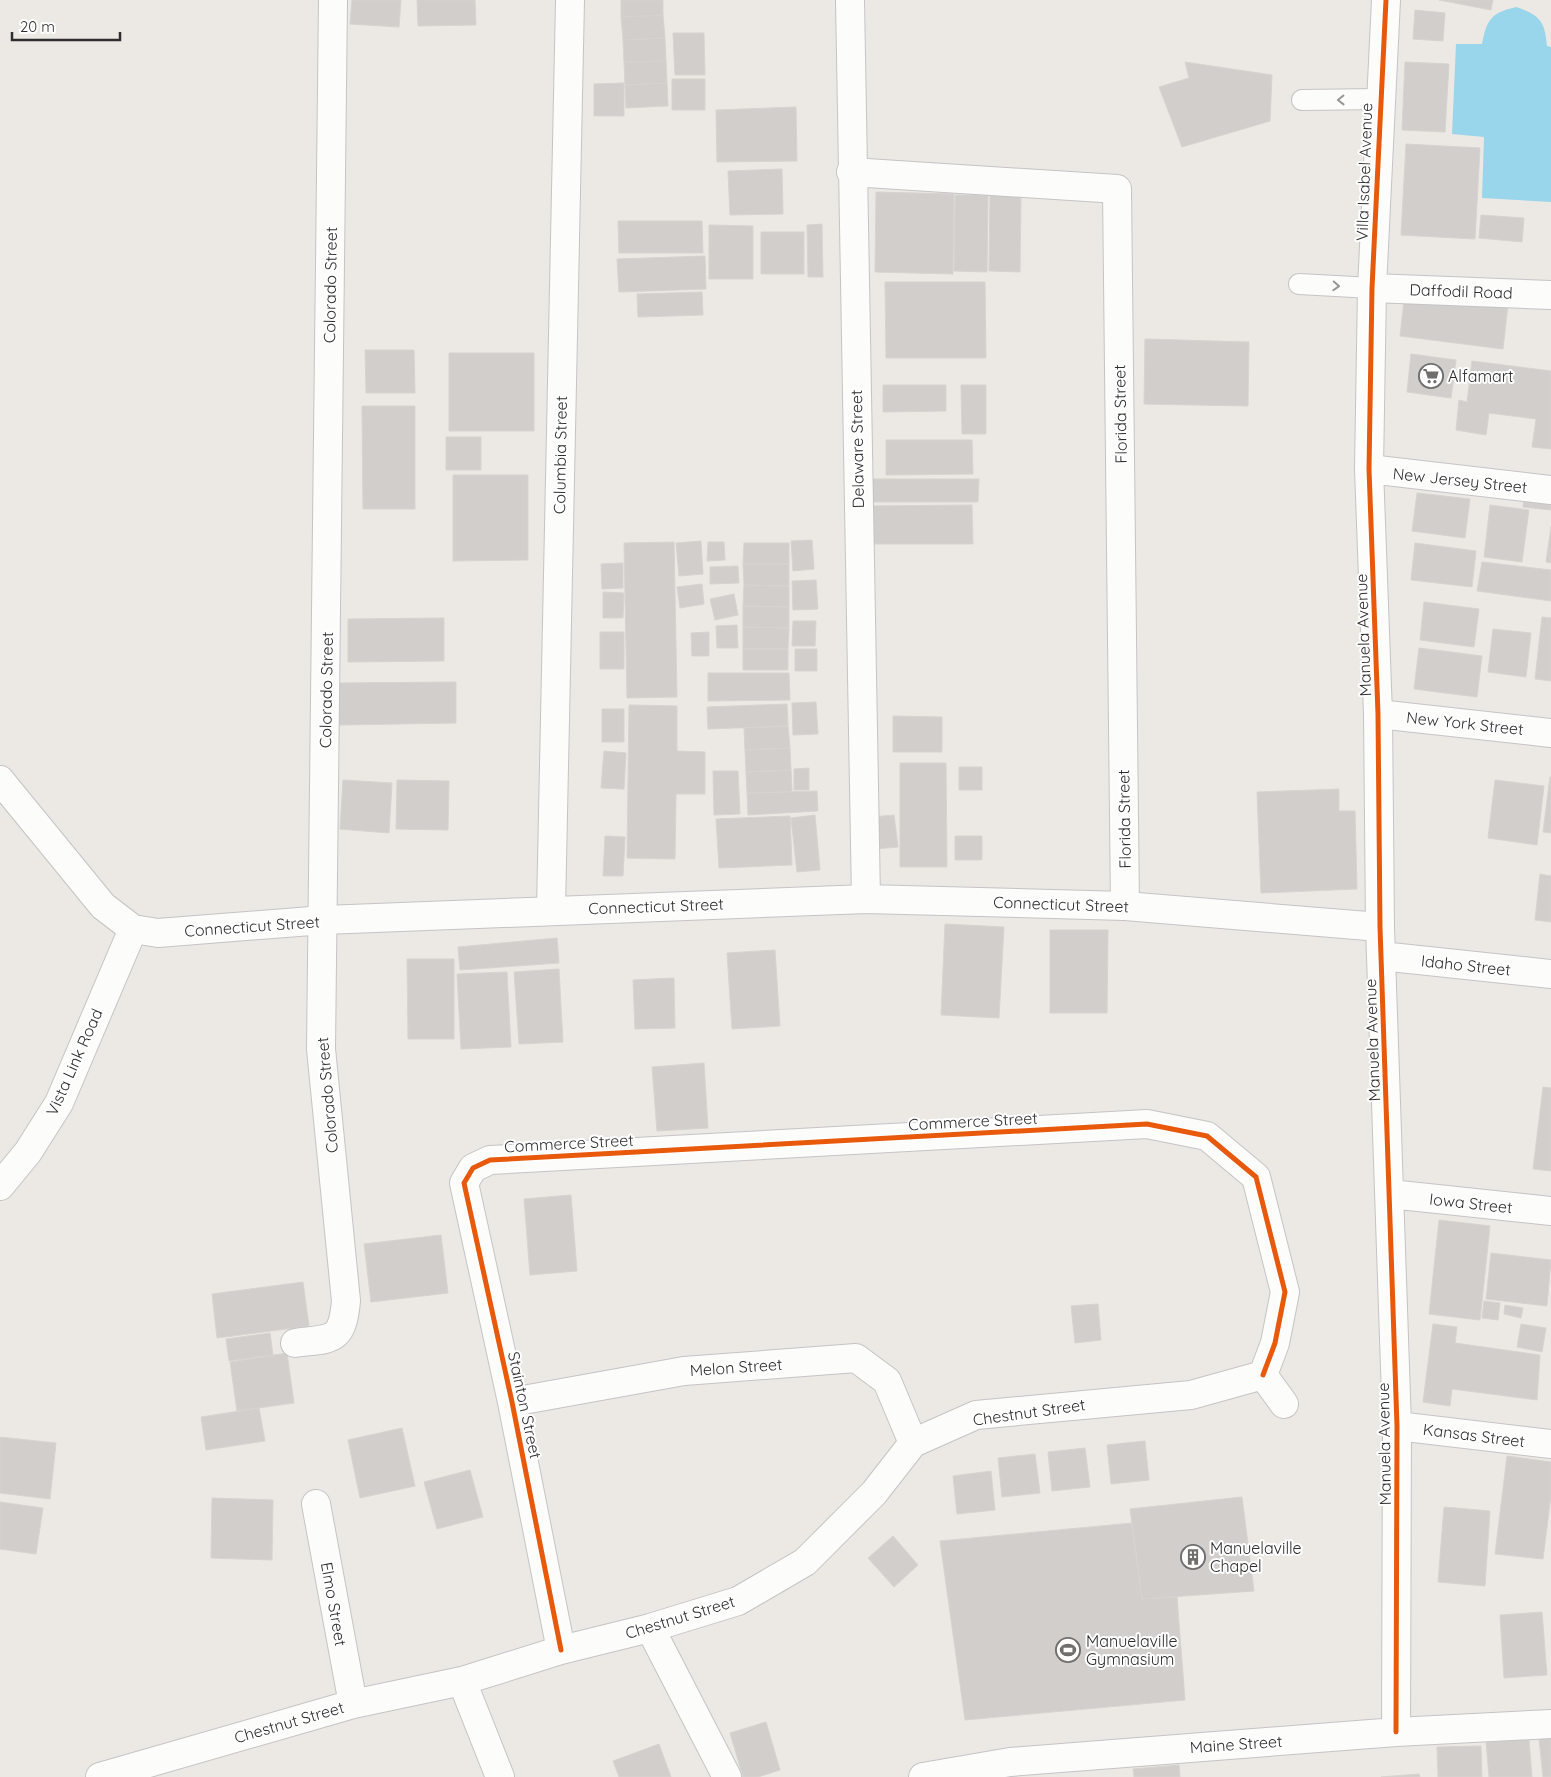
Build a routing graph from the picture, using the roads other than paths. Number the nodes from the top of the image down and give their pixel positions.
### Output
1 (333, 0) edge
2 (570, 0) edge
3 (850, 0) edge
4 (1386, 0) edge
5 (1380, 99) junction
6 (1302, 100) dead end
7 (851, 172) junction
8 (1299, 284) dead end
9 (1372, 288) junction
10 (1551, 295) edge
11 (1371, 346) joint
12 (1369, 469) junction
13 (1551, 490) edge
14 (1378, 714) junction
15 (1551, 733) edge
16 (0, 780) edge
17 (866, 899) junction
18 (1126, 906) junction
19 (551, 910) junction
20 (324, 920) junction
21 (1380, 927) junction
22 (133, 929) junction
23 (1381, 956) junction
24 (1551, 974) edge
25 (473, 1168) joint
26 (0, 1186) edge
27 (1390, 1194) junction
28 (1551, 1212) edge
29 (296, 1343) dead end
30 (1263, 1375) junction
31 (512, 1402) junction
32 (1284, 1404) dead end
33 (1397, 1426) junction
34 (913, 1443) junction
35 (1551, 1444) edge
36 (316, 1504) dead end
37 (650, 1628) junction
38 (561, 1650) junction
39 (462, 1681) junction
40 (352, 1704) junction
41 (1551, 1724) edge
42 (1396, 1732) junction
43 (158, 1769) edge
44 (100, 1777) edge
45 (500, 1777) edge
46 (727, 1777) edge
47 (922, 1777) edge

1 - 20 street, Colorado Street
2 - 19 street, Columbia Street
3 - 7 street, Delaware Street
4 - 5 street, Villa Isabel Avenue
5 -> 6 lane
5 - 9 street, Villa Isabel Avenue
7 - 17 street, Delaware Street
7 - 18 street, Florida Street
8 -> 9 lane
9 - 10 street, Daffodil Road
9 - 11 street, Villa Isabel Avenue
11 - 12 street, Manuela Avenue
12 - 13 street, New Jersey Street
12 - 14 street, Manuela Avenue
14 - 15 street, New York Street
14 - 21 street, Manuela Avenue
16 - 22 street, Connecticut Street
17 - 18 street, Connecticut Street
17 - 19 street, Connecticut Street
18 - 21 street, Connecticut Street
19 - 20 street, Connecticut Street
20 - 22 street, Connecticut Street
20 - 29 street, Colorado Street
21 - 23 street, Manuela Avenue
22 - 26 street, Vista Link Road
23 - 24 street, Idaho Street
23 - 27 street, Manuela Avenue
25 - 30 street, Commerce Street
25 - 31 street, Stainton Street
27 - 28 street, Iowa Street
27 - 33 street, Manuela Avenue
30 - 32 street
30 - 34 street, Chestnut Street
31 - 34 street, Melon Street
31 - 38 street, Stainton Street
33 - 35 street, Kansas Street
33 - 42 street, Manuela Avenue
34 - 37 street, Chestnut Street
36 - 40 street, Elmo Street
37 - 38 street, Chestnut Street
37 - 46 street
38 - 39 street, Chestnut Street
39 - 40 street, Chestnut Street
39 - 45 street
40 - 43 street, Chestnut Street
41 - 42 street, Maine Street
42 - 47 street, Maine Street
43 - 44 street, Chestnut Street

